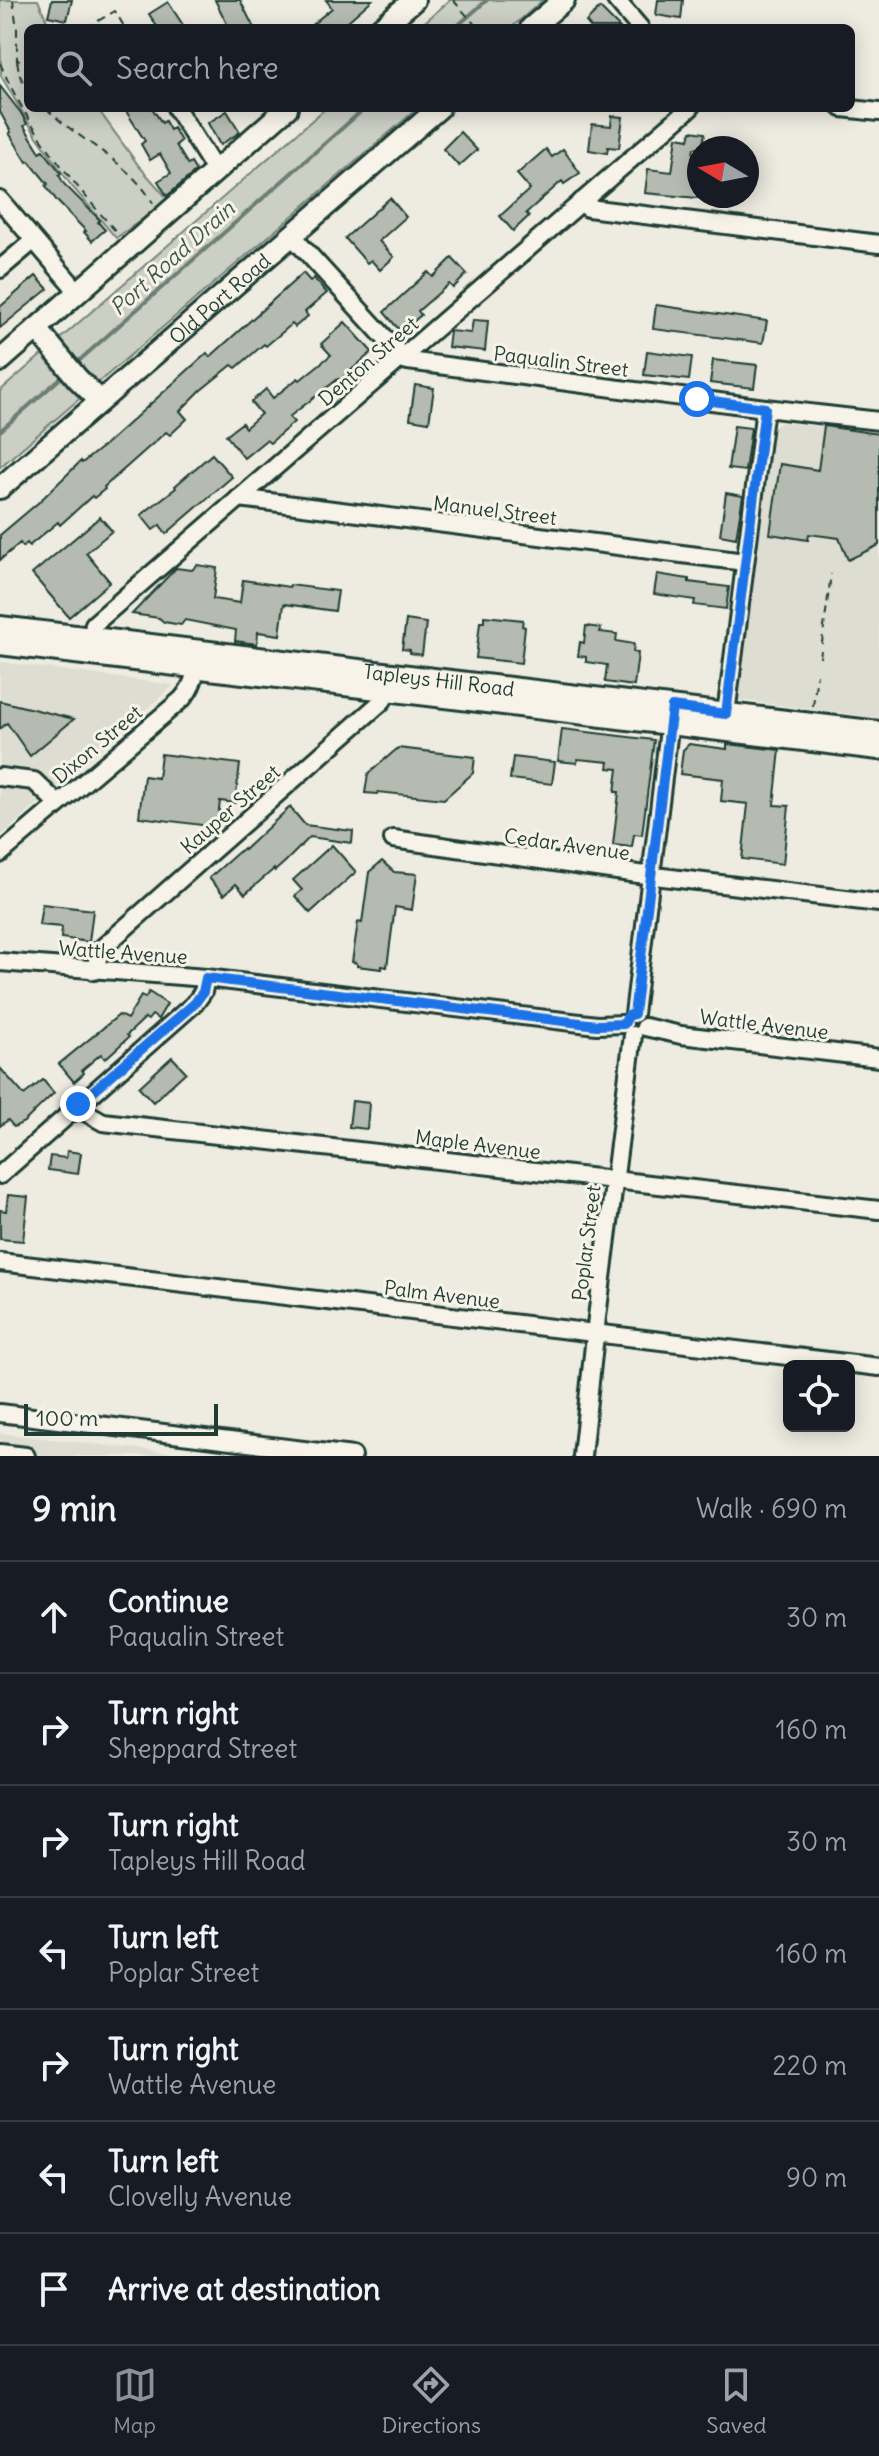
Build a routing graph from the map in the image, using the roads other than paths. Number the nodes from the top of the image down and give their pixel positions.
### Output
1 (414, 0) edge
2 (564, 0) edge
3 (616, 0) edge
4 (386, 24) edge
5 (536, 24) edge
6 (637, 24) edge
7 (855, 109) edge
8 (179, 112) edge
9 (282, 112) edge
10 (434, 112) edge
11 (685, 112) edge
12 (879, 112) edge
13 (215, 170) junction
14 (0, 200) edge
15 (582, 201) junction
16 (292, 236) junction
17 (33, 241) junction
18 (879, 244) edge
19 (0, 269) edge
20 (79, 293) junction
21 (37, 329) junction
22 (400, 359) junction
23 (0, 361) edge
24 (100, 401) junction
25 (765, 408) junction
26 (879, 421) edge
27 (0, 488) edge
28 (239, 498) junction
29 (745, 562) junction
30 (0, 627) edge
31 (0, 644) edge
32 (91, 646) junction
33 (197, 659) junction
34 (387, 682) junction
35 (726, 714) junction
36 (671, 715) junction
37 (879, 732) edge
38 (879, 749) edge
39 (0, 777) edge
40 (57, 803) junction
41 (393, 839) dead end
42 (0, 854) edge
43 (651, 876) junction
44 (879, 903) edge
45 (0, 962) edge
46 (94, 971) junction
47 (206, 978) junction
48 (634, 1025) junction
49 (879, 1058) edge
50 (78, 1104) junction
51 (0, 1175) edge
52 (614, 1180) junction
53 (879, 1210) edge
54 (0, 1262) edge
55 (595, 1333) junction
56 (879, 1367) edge
57 (0, 1413) edge
58 (0, 1453) edge
59 (26, 1456) edge
60 (353, 1456) edge
61 (582, 1456) edge

1 - 4 main road
2 - 5 main road
3 - 6 street
7 - 12 street
8 - 13 street
9 - 13 main road
10 - 16 main road, Old Port Road
11 - 15 street, Denton Street
13 - 20 main road
14 - 17 street
15 - 18 street
15 - 22 street, Denton Street
16 - 22 street
16 - 24 main road, Old Port Road
17 - 19 street
17 - 20 street
20 - 21 main road
21 - 23 main road
21 - 24 main road
22 - 25 street, Paqualin Street
22 - 28 street, Denton Street
24 - 27 main road, Old Port Road
25 - 26 street, Paqualin Street
25 - 29 street
28 - 29 street, Manuel Street
28 - 32 street, Denton Street
29 - 35 street
30 - 32 main road, Tapleys Hill Road
31 - 32 main road, Tapleys Hill Road
32 - 33 main road, Tapleys Hill Road
33 - 34 main road, Tapleys Hill Road
33 - 40 street, Dixon Street
34 - 36 main road, Tapleys Hill Road
34 - 46 street, Kauper Street
35 - 36 main road, Tapleys Hill Road
35 - 37 main road, Tapleys Hill Road
36 - 38 main road, Tapleys Hill Road
36 - 43 street, Poplar Street
39 - 40 street
40 - 42 street, Dixon Street
41 - 43 street, Cedar Avenue
43 - 44 street, Cedar Avenue
43 - 48 street, Poplar Street
45 - 46 street, Wattle Avenue
46 - 47 street, Wattle Avenue
47 - 48 street, Wattle Avenue
47 - 50 street
48 - 49 street, Wattle Avenue
48 - 52 street, Poplar Street
50 - 51 street
50 - 52 street, Maple Avenue
52 - 53 street, Maple Avenue
52 - 55 street, Poplar Street
54 - 55 street, Palm Avenue
55 - 56 street, Palm Avenue
55 - 61 street, Poplar Street
57 - 60 street
58 - 59 street

